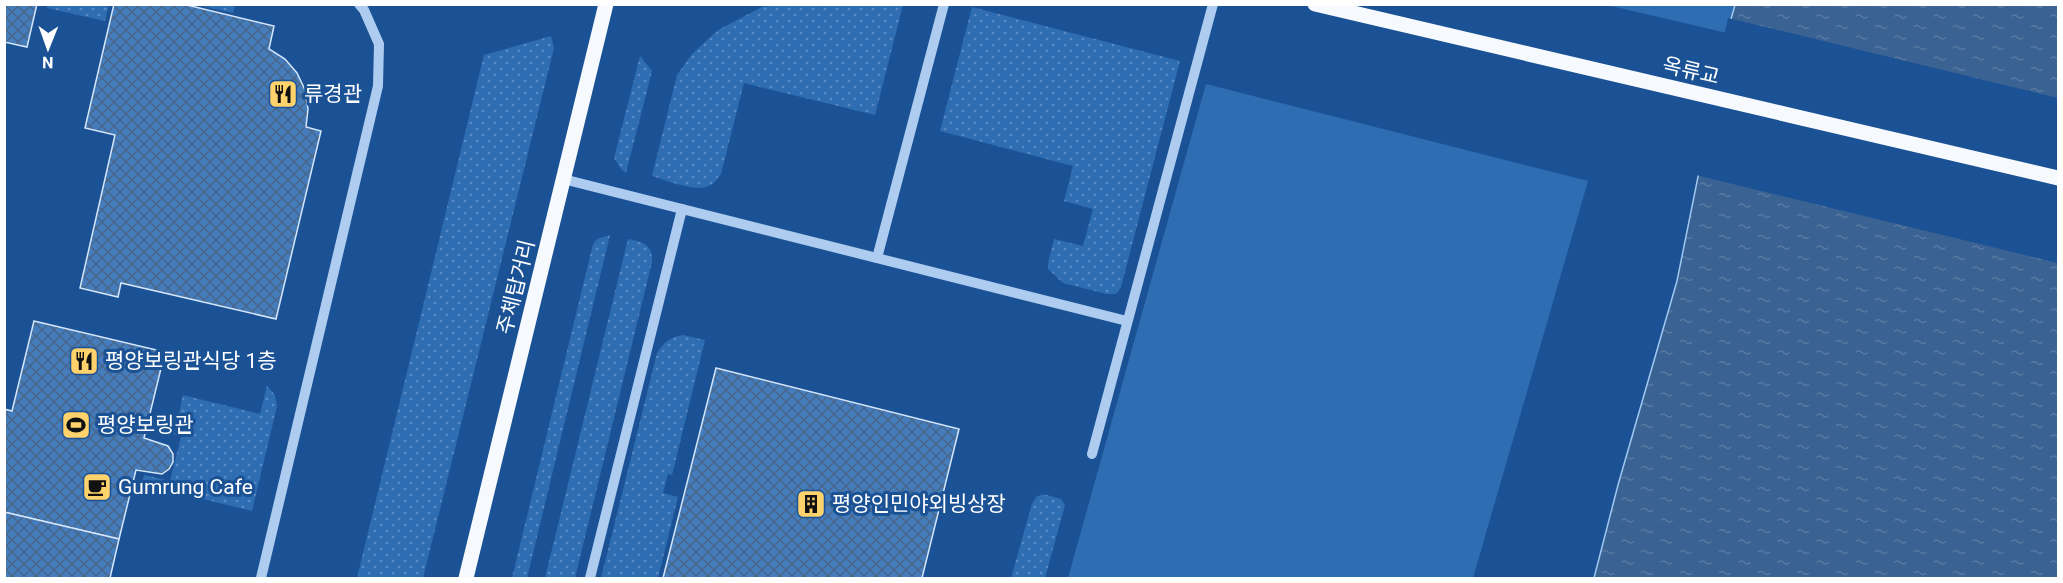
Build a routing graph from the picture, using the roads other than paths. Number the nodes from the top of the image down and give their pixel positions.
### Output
1 (359, 4) edge
2 (606, 4) edge
3 (944, 4) edge
4 (1213, 4) edge
5 (1315, 4) edge
6 (2058, 178) edge
7 (563, 179) junction
8 (682, 209) junction
9 (877, 258) junction
10 (1127, 321) junction
11 (1092, 454) dead end
12 (261, 579) edge
13 (466, 579) edge
14 (590, 579) edge

1 - 12 lane
2 - 7 main road, 주체탑거리
3 - 9 lane
4 - 10 lane
5 - 6 main road, 옥류교
7 - 8 lane
7 - 13 main road, 주체탑거리
8 - 9 lane
8 - 14 lane
9 - 10 lane
10 - 11 lane

